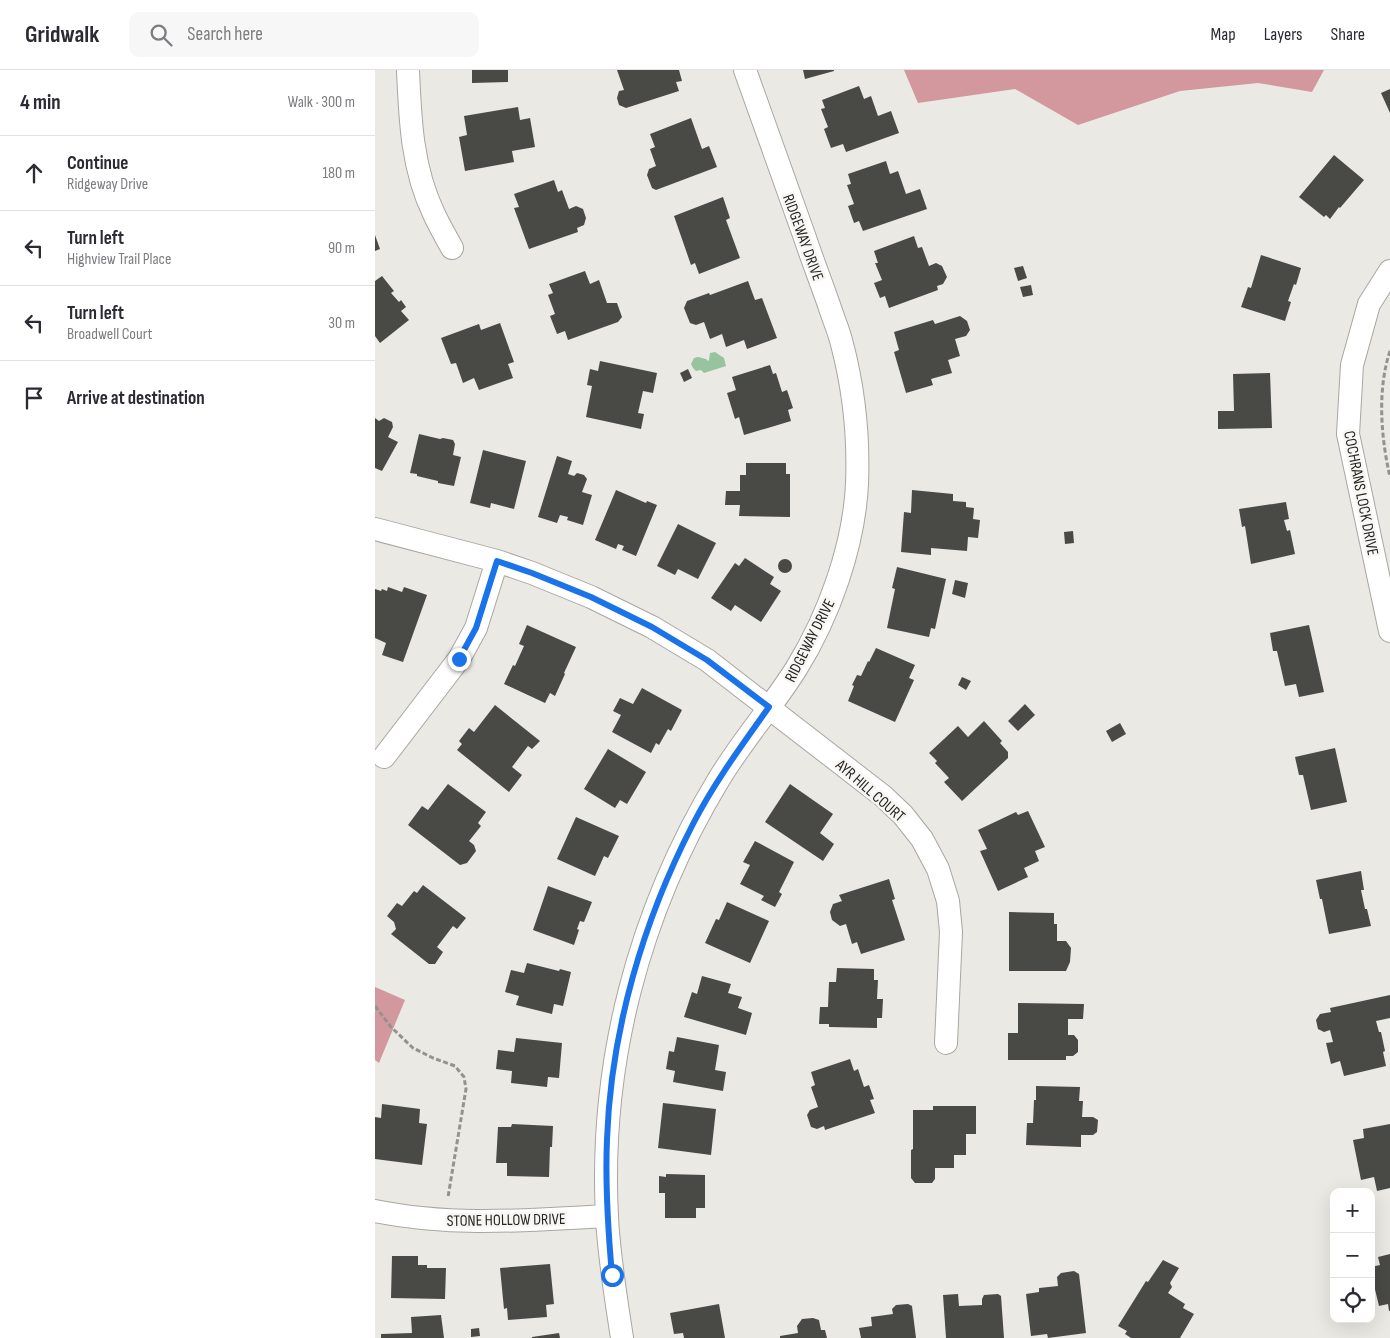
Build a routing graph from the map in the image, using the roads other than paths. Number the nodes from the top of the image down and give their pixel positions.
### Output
1 (408, 70) edge
2 (745, 70) edge
3 (452, 248) dead end
4 (1390, 271) edge
5 (375, 529) edge
6 (497, 561) junction
7 (1390, 632) edge
8 (769, 707) junction
9 (384, 757) dead end
10 (946, 1043) dead end
11 (375, 1211) edge
12 (607, 1216) junction
13 (623, 1338) edge

1 - 3 street
2 - 8 street, RIDGEWAY DRIVE
4 - 7 street, COCHRANS LOCK DRIVE
5 - 6 street, AYR HILL COURT
6 - 8 street, AYR HILL COURT
6 - 9 street
8 - 10 street, AYR HILL COURT
8 - 12 street, RIDGEWAY DRIVE
11 - 12 street, STONE HOLLOW DRIVE
12 - 13 street, RIDGEWAY DRIVE

